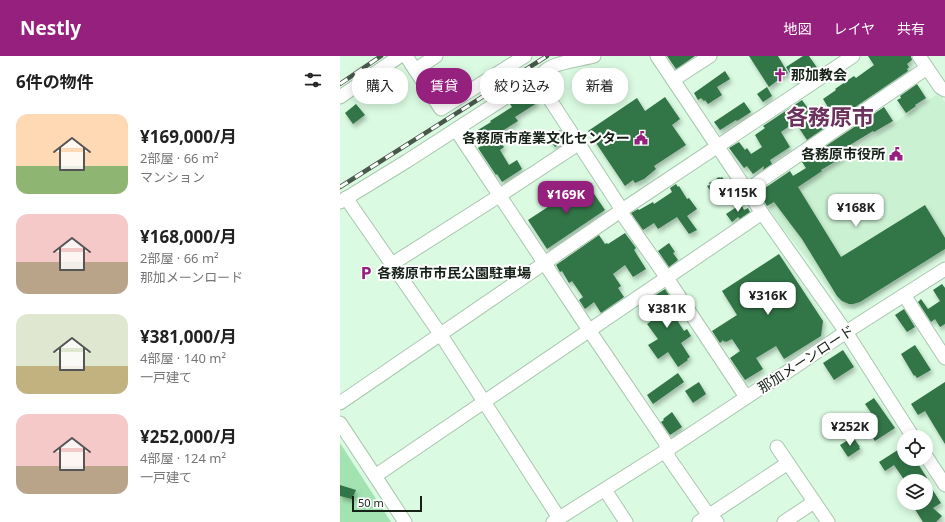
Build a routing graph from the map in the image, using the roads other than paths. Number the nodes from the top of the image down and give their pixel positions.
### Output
1 (400, 56) edge
2 (406, 56) edge
3 (436, 56) edge
4 (525, 56) edge
5 (594, 56) edge
6 (657, 56) edge
7 (710, 56) edge
8 (853, 56) edge
9 (919, 56) edge
10 (551, 68) edge
11 (927, 68) junction
12 (415, 70) junction
13 (673, 80) junction
14 (945, 90) edge
15 (340, 97) edge
16 (496, 104) edge
17 (553, 104) edge
18 (456, 130) junction
19 (578, 144) junction
20 (717, 146) junction
21 (746, 190) junction
22 (499, 196) junction
23 (343, 200) edge
24 (621, 210) junction
25 (762, 213) junction
26 (392, 264) junction
27 (544, 264) junction
28 (945, 268) edge
29 (667, 278) junction
30 (904, 295) junction
31 (589, 330) junction
32 (846, 332) junction
33 (441, 335) junction
34 (945, 358) edge
35 (746, 397) junction
36 (484, 402) junction
37 (340, 403) edge
38 (340, 423) edge
39 (909, 430) edge
40 (777, 447) dead end
41 (667, 450) junction
42 (788, 462) junction
43 (933, 466) edge
44 (375, 476) junction
45 (945, 485) edge
46 (605, 490) junction
47 (814, 502) junction
48 (713, 518) edge
49 (556, 520) edge
50 (405, 522) edge
51 (626, 522) edge
52 (699, 522) edge
53 (784, 522) edge
54 (828, 522) edge

1 - 15 street
2 - 12 street
3 - 12 street
4 - 12 street
5 - 10 street
6 - 13 street
7 - 13 street
8 - 20 street
9 - 11 street
11 - 14 street
11 - 21 street
13 - 20 street
16 - 18 street
17 - 19 street
18 - 22 street
18 - 23 street
19 - 22 street
19 - 24 street
20 - 21 street
20 - 24 street
21 - 25 street
22 - 26 street
22 - 27 street
23 - 26 street
24 - 27 street
24 - 29 street
25 - 29 street
25 - 32 street
26 - 33 street
27 - 31 street
27 - 33 street
28 - 30 street, 那加メーンロード
29 - 31 street
29 - 35 street
30 - 32 street, 那加メーンロード
30 - 34 street
31 - 36 street
31 - 41 street
32 - 35 street, 那加メーンロード
32 - 39 street
33 - 36 street
33 - 37 street
35 - 41 street, 那加メーンロード
36 - 44 street
36 - 49 street
38 - 44 street
40 - 42 street
41 - 46 street, 那加メーンロード
41 - 48 street
42 - 47 street
42 - 48 street
43 - 45 street
44 - 50 street
46 - 49 street, 那加メーンロード
46 - 51 street
47 - 53 street
47 - 54 street
48 - 52 street

